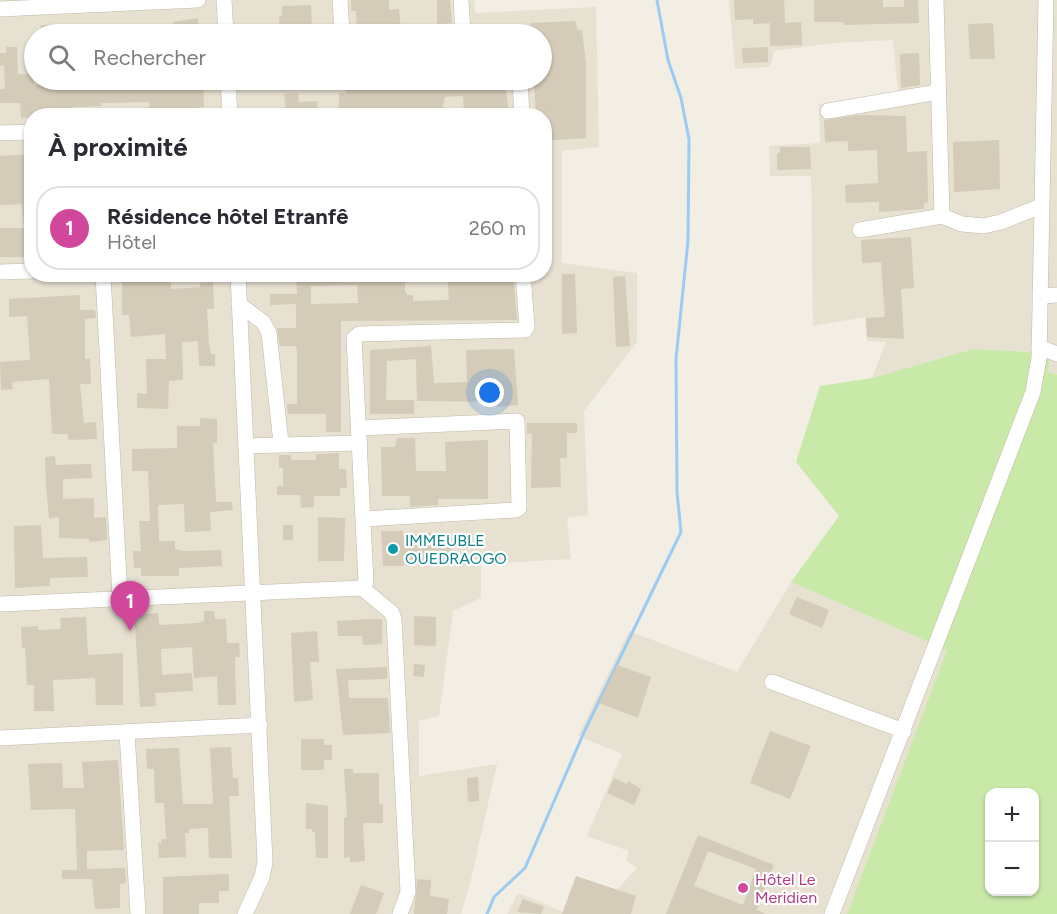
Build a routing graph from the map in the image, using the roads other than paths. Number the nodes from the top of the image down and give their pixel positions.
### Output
1 (198, 0) edge
2 (224, 0) edge
3 (340, 0) edge
4 (461, 0) edge
5 (936, 0) edge
6 (1046, 0) edge
7 (0, 9) edge
8 (225, 24) edge
9 (341, 24) edge
10 (462, 24) edge
11 (229, 90) edge
12 (521, 90) edge
13 (938, 92) junction
14 (1050, 99) edge
15 (230, 108) edge
16 (522, 108) edge
17 (828, 111) dead end
18 (24, 132) edge
19 (0, 133) edge
20 (1041, 206) junction
21 (942, 216) junction
22 (860, 230) dead end
23 (24, 271) edge
24 (0, 272) edge
25 (103, 282) edge
26 (238, 282) edge
27 (524, 282) edge
28 (1057, 295) edge
29 (1040, 296) junction
30 (239, 304) junction
31 (1039, 347) junction
32 (1057, 354) edge
33 (360, 435) junction
34 (281, 443) junction
35 (246, 446) junction
36 (364, 519) junction
37 (362, 588) junction
38 (254, 591) junction
39 (120, 598) junction
40 (0, 604) edge
41 (772, 682) dead end
42 (260, 725) junction
43 (904, 731) junction
44 (127, 732) junction
45 (0, 738) edge
46 (138, 914) edge
47 (245, 914) edge
48 (400, 914) edge
49 (832, 914) edge

1 - 7 street
2 - 8 street
3 - 9 street
4 - 10 street
5 - 13 street
6 - 14 street
11 - 15 street
12 - 16 street
13 - 17 street
13 - 21 street
14 - 20 street
18 - 19 street
20 - 21 street
20 - 29 street
21 - 22 street
23 - 24 street
25 - 39 street
26 - 30 street
27 - 33 street
28 - 29 street
29 - 31 street
30 - 34 street
30 - 35 street
31 - 32 street
31 - 43 street
33 - 34 street
33 - 36 street
33 - 36 street
34 - 35 street
35 - 38 street
36 - 37 street
37 - 38 street
37 - 48 street
38 - 39 street
38 - 42 street
39 - 40 street
41 - 43 street
42 - 44 street
42 - 47 street
43 - 49 street
44 - 45 street
44 - 46 street

